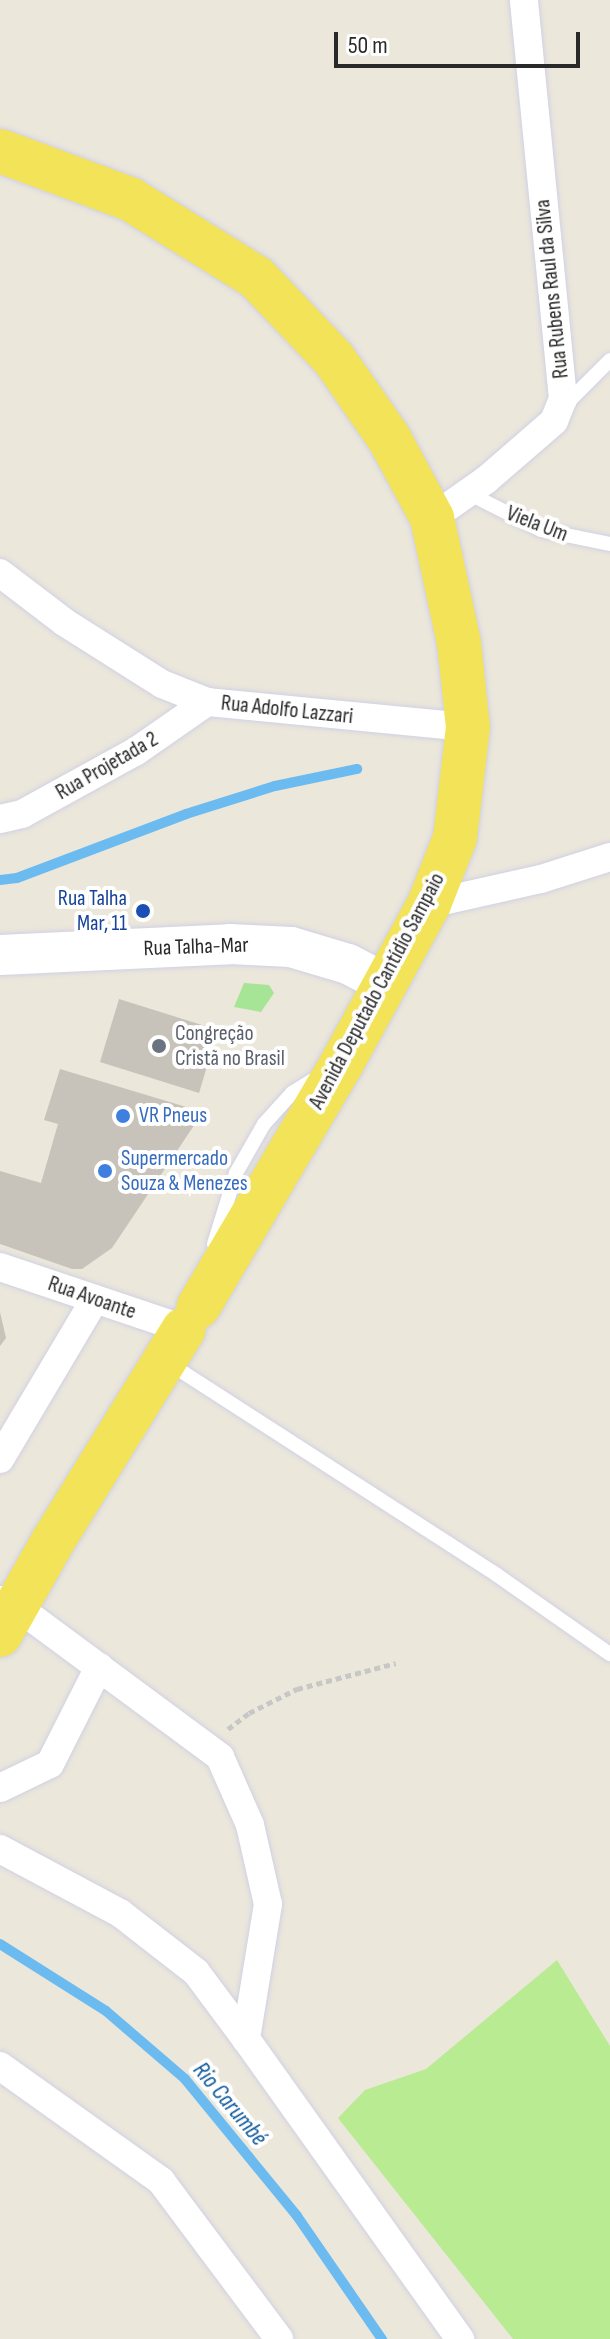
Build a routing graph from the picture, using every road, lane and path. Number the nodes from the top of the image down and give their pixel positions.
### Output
1 (524, 0) edge
2 (0, 151) edge
3 (610, 360) edge
4 (561, 409) junction
5 (468, 493) junction
6 (432, 518) junction
7 (610, 544) edge
8 (0, 573) edge
9 (207, 702) junction
10 (468, 727) junction
11 (0, 819) edge
12 (610, 857) edge
13 (429, 904) junction
14 (0, 955) edge
15 (385, 983) junction
16 (0, 1267) edge
17 (95, 1299) junction
18 (183, 1333) junction
19 (128, 1423) junction
20 (86, 1456) dead end
21 (0, 1459) edge
22 (5, 1614) edge
23 (610, 1654) edge
24 (396, 1663) dead end
25 (99, 1667) junction
26 (205, 1746) junction
27 (0, 1788) edge
28 (0, 1849) edge
29 (246, 2039) junction
30 (0, 2066) edge
31 (279, 2339) edge
32 (460, 2339) edge

1 - 4 street, Rua Rubens Raul da Silva
2 - 6 main road, Avenida Deputado Cantídio Sampaio
3 - 4 lane
4 - 5 street, Rua Rubens Raul da Silva
5 - 6 street, Rua Rubens Raul da Silva
5 - 7 lane, Viela Um
6 - 10 main road, Avenida Deputado Cantídio Sampaio
8 - 9 street, Rua Adolfo Lazzari
9 - 10 street, Rua Adolfo Lazzari
9 - 11 street, Rua Projetada 2
10 - 13 main road, Avenida Deputado Cantídio Sampaio
12 - 13 street
13 - 15 main road, Avenida Deputado Cantídio Sampaio
14 - 15 street, Rua Talha-Mar
15 - 18 main road, Avenida Deputado Cantídio Sampaio
16 - 17 street, Rua Avoante
17 - 18 street, Rua Avoante
17 - 21 street
18 - 19 main road, Avenida Deputado Cantídio Sampaio
18 - 23 lane
19 - 20 lane
19 - 22 main road, Avenida Deputado Cantídio Sampaio
22 - 25 street
24 - 26 path
25 - 26 street
25 - 27 street
26 - 29 street
28 - 29 street
29 - 32 street
30 - 31 street

